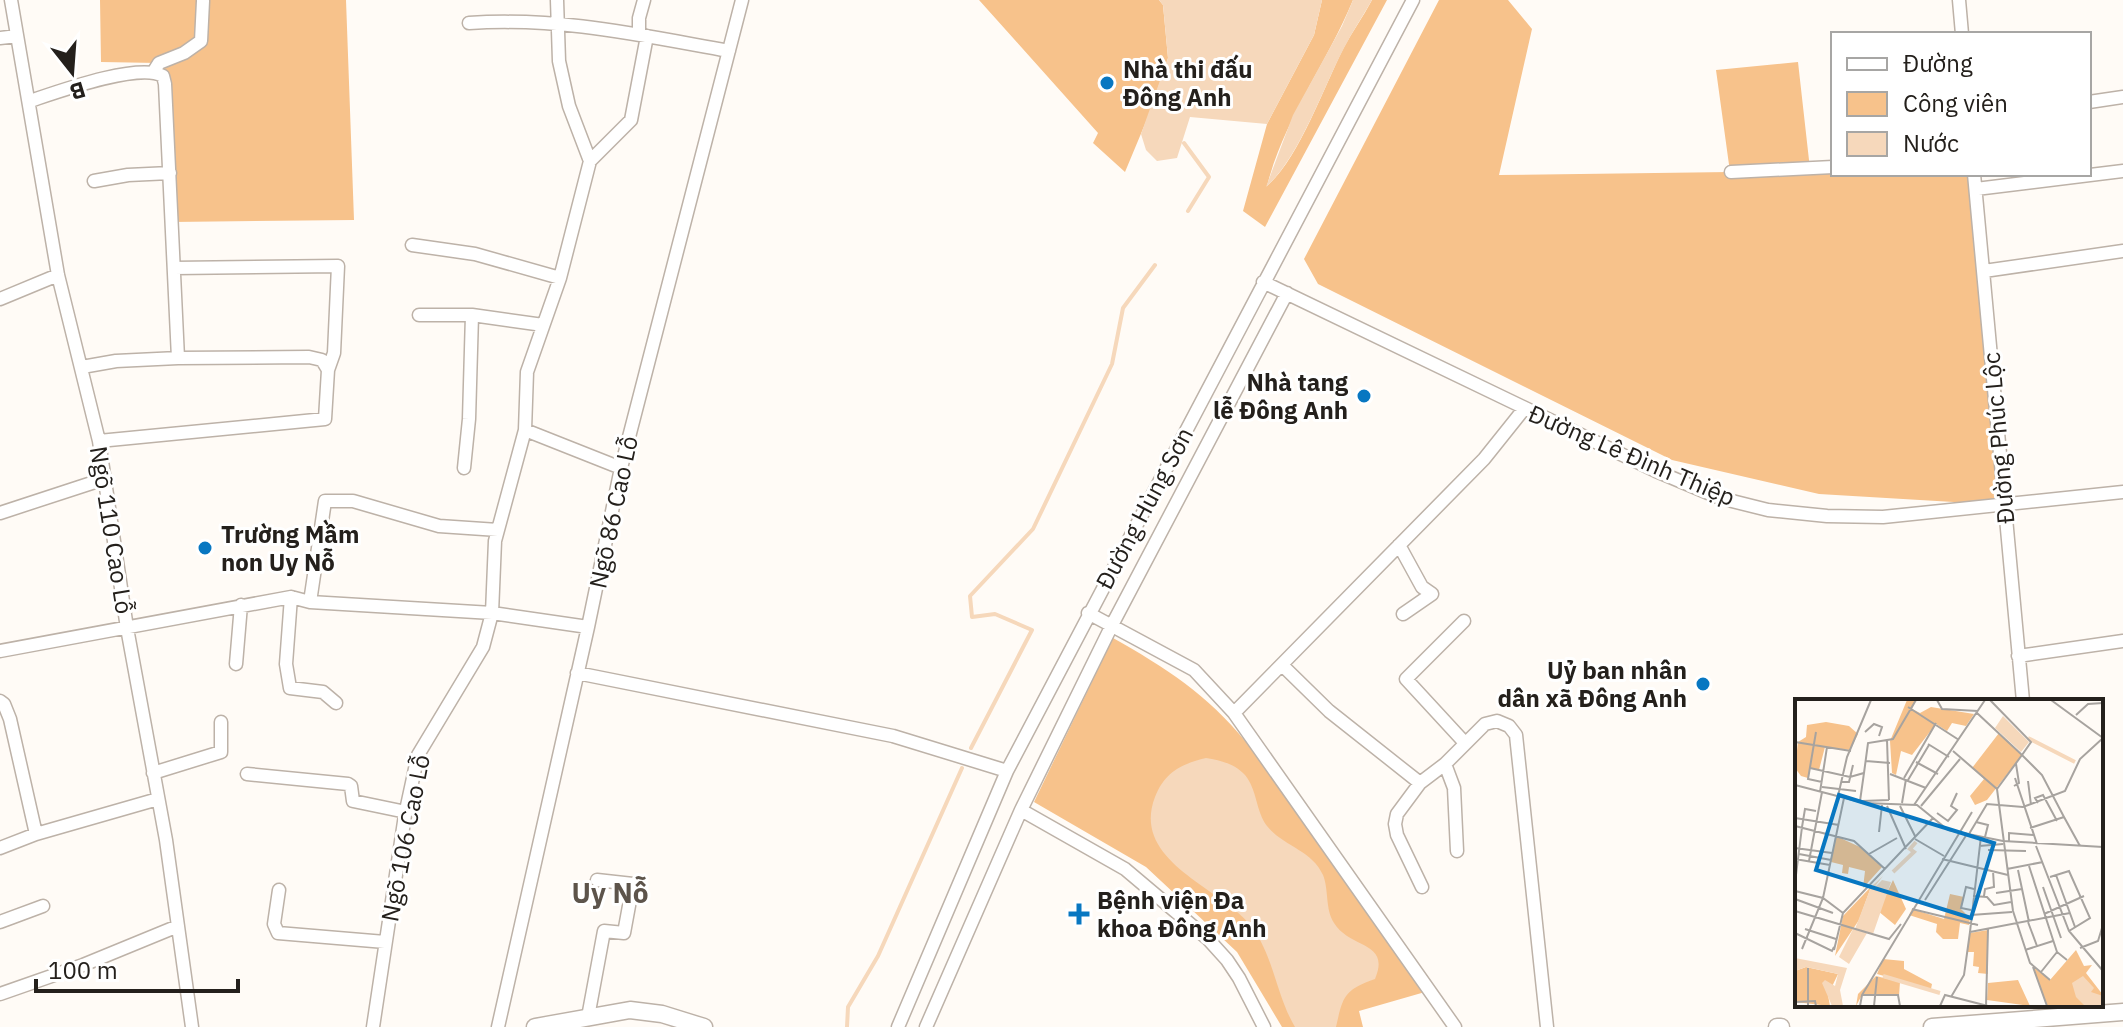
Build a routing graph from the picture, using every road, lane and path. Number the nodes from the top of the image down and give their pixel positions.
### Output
1 (11, 0) edge
2 (557, 0) edge
3 (644, 0) edge
4 (742, 0) edge
5 (1413, 0) edge
6 (1959, 0) edge
7 (203, 1) edge
8 (558, 22) junction
9 (469, 23) dead end
10 (1962, 32) edge
11 (643, 34) junction
12 (17, 36) junction
13 (0, 38) edge
14 (729, 51) junction
15 (154, 71) junction
16 (2123, 97) edge
17 (30, 101) junction
18 (2091, 102) edge
19 (590, 161) junction
20 (1831, 167) edge
21 (2123, 171) edge
22 (1731, 172) dead end
23 (170, 173) junction
24 (2091, 175) edge
25 (1974, 176) edge
26 (2082, 176) edge
27 (94, 181) dead end
28 (1976, 189) junction
29 (412, 245) dead end
30 (2123, 251) edge
31 (174, 268) junction
32 (1984, 271) junction
33 (58, 275) junction
34 (560, 278) junction
35 (1263, 282) junction
36 (1287, 293) junction
37 (0, 299) edge
38 (419, 315) dead end
39 (472, 315) junction
40 (543, 325) junction
41 (178, 358) junction
42 (82, 367) junction
43 (328, 370) junction
44 (1524, 409) junction
45 (525, 430) junction
46 (99, 441) junction
47 (464, 468) dead end
48 (621, 468) junction
49 (104, 479) junction
50 (2123, 492) edge
51 (2004, 505) junction
52 (0, 513) edge
53 (498, 530) junction
54 (1399, 545) junction
55 (291, 597) junction
56 (310, 602) junction
57 (241, 605) junction
58 (492, 613) junction
59 (1088, 613) junction
60 (1403, 614) dead end
61 (1464, 621) dead end
62 (1112, 625) junction
63 (588, 627) junction
64 (127, 628) junction
65 (2123, 641) edge
66 (0, 651) edge
67 (2018, 656) junction
68 (236, 664) dead end
69 (1282, 665) junction
70 (577, 673) junction
71 (2023, 699) edge
72 (0, 701) edge
73 (336, 703) dead end
74 (1234, 713) junction
75 (221, 722) dead end
76 (1465, 743) junction
77 (1445, 764) junction
78 (1007, 771) junction
79 (153, 773) junction
80 (247, 774) dead end
81 (1420, 783) junction
82 (158, 799) junction
83 (1021, 810) junction
84 (406, 812) junction
85 (36, 834) junction
86 (0, 848) edge
87 (1457, 851) dead end
88 (597, 880) dead end
89 (1422, 887) dead end
90 (279, 890) dead end
91 (43, 906) dead end
92 (0, 922) edge
93 (178, 926) junction
94 (385, 942) junction
95 (0, 994) edge
96 (2050, 1011) edge
97 (2123, 1012) edge
98 (596, 1017) junction
99 (192, 1027) edge
100 (373, 1027) edge
101 (498, 1027) edge
102 (535, 1027) edge
103 (625, 1027) edge
104 (704, 1027) edge
105 (898, 1027) edge
106 (926, 1027) edge
107 (1264, 1027) edge
108 (1455, 1027) edge
109 (1547, 1027) edge
110 (1932, 1027) edge

1 - 12 street, Ngõ 110 Cao Lỗ
2 - 8 street
3 - 11 street
4 - 14 street, Ngõ 86 Cao Lỗ
5 - 35 street, Đường Hùng Sơn
6 - 10 street
7 - 15 street
8 - 9 street
8 - 11 street
8 - 19 street
11 - 14 street
11 - 19 street
12 - 13 street
12 - 17 street, Ngõ 110 Cao Lỗ
14 - 48 street, Ngõ 86 Cao Lỗ
15 - 17 street
15 - 23 street
16 - 18 street
17 - 33 street, Ngõ 110 Cao Lỗ
19 - 34 street
20 - 22 street
21 - 24 street
23 - 27 street
23 - 31 street
25 - 28 street, Đường Phúc Lộc
26 - 28 street
28 - 32 street, Đường Phúc Lộc
29 - 34 street
30 - 32 street
31 - 41 street
31 - 43 street
32 - 51 street, Đường Phúc Lộc
33 - 37 street
33 - 42 street, Ngõ 110 Cao Lỗ
34 - 40 street, Ngõ 106 Cao Lỗ
35 - 36 street, Đường Lê Đình Thiệp
35 - 59 street, Đường Hùng Sơn
36 - 44 street, Đường Lê Đình Thiệp
36 - 62 street
38 - 39 street
39 - 40 street
39 - 47 street
40 - 45 street, Ngõ 106 Cao Lỗ
41 - 42 street
41 - 43 street
42 - 46 street, Ngõ 110 Cao Lỗ
43 - 46 street
44 - 51 street, Đường Lê Đình Thiệp
44 - 54 street
45 - 48 street
45 - 53 street, Ngõ 106 Cao Lỗ
46 - 49 street, Ngõ 110 Cao Lỗ
48 - 63 street, Ngõ 86 Cao Lỗ
49 - 52 street
49 - 64 street, Ngõ 110 Cao Lỗ
50 - 51 street, Đường Lê Đình Thiệp
51 - 67 street, Đường Phúc Lộc
53 - 56 street
53 - 58 street, Ngõ 106 Cao Lỗ
54 - 60 street
54 - 69 street
55 - 56 street
55 - 57 street
55 - 73 street
56 - 58 street
57 - 64 street
57 - 68 street
58 - 63 street
58 - 84 street, Ngõ 106 Cao Lỗ
59 - 62 street
59 - 78 street, Đường Hùng Sơn
61 - 76 street
62 - 74 street
62 - 83 street
63 - 70 street, Ngõ 86 Cao Lỗ
64 - 66 street
64 - 79 street, Ngõ 110 Cao Lỗ
65 - 67 street
67 - 71 street, Đường Phúc Lộc
69 - 74 street
69 - 81 street
70 - 78 street
70 - 101 street, Ngõ 86 Cao Lỗ
72 - 85 street
74 - 108 street
75 - 79 street
76 - 77 street
76 - 109 street
77 - 81 street
77 - 87 street
78 - 105 street, Đường Hùng Sơn
79 - 82 street, Ngõ 110 Cao Lỗ
80 - 84 street
81 - 89 street
82 - 85 street
82 - 93 street, Ngõ 110 Cao Lỗ
83 - 106 street
83 - 107 street
84 - 94 street, Ngõ 106 Cao Lỗ
85 - 86 street
88 - 98 street
90 - 94 street
91 - 92 street
93 - 95 street
93 - 99 street, Ngõ 110 Cao Lỗ
94 - 100 street, Ngõ 106 Cao Lỗ
96 - 97 main road
96 - 110 main road
98 - 102 main road
98 - 103 main road
98 - 104 main road

